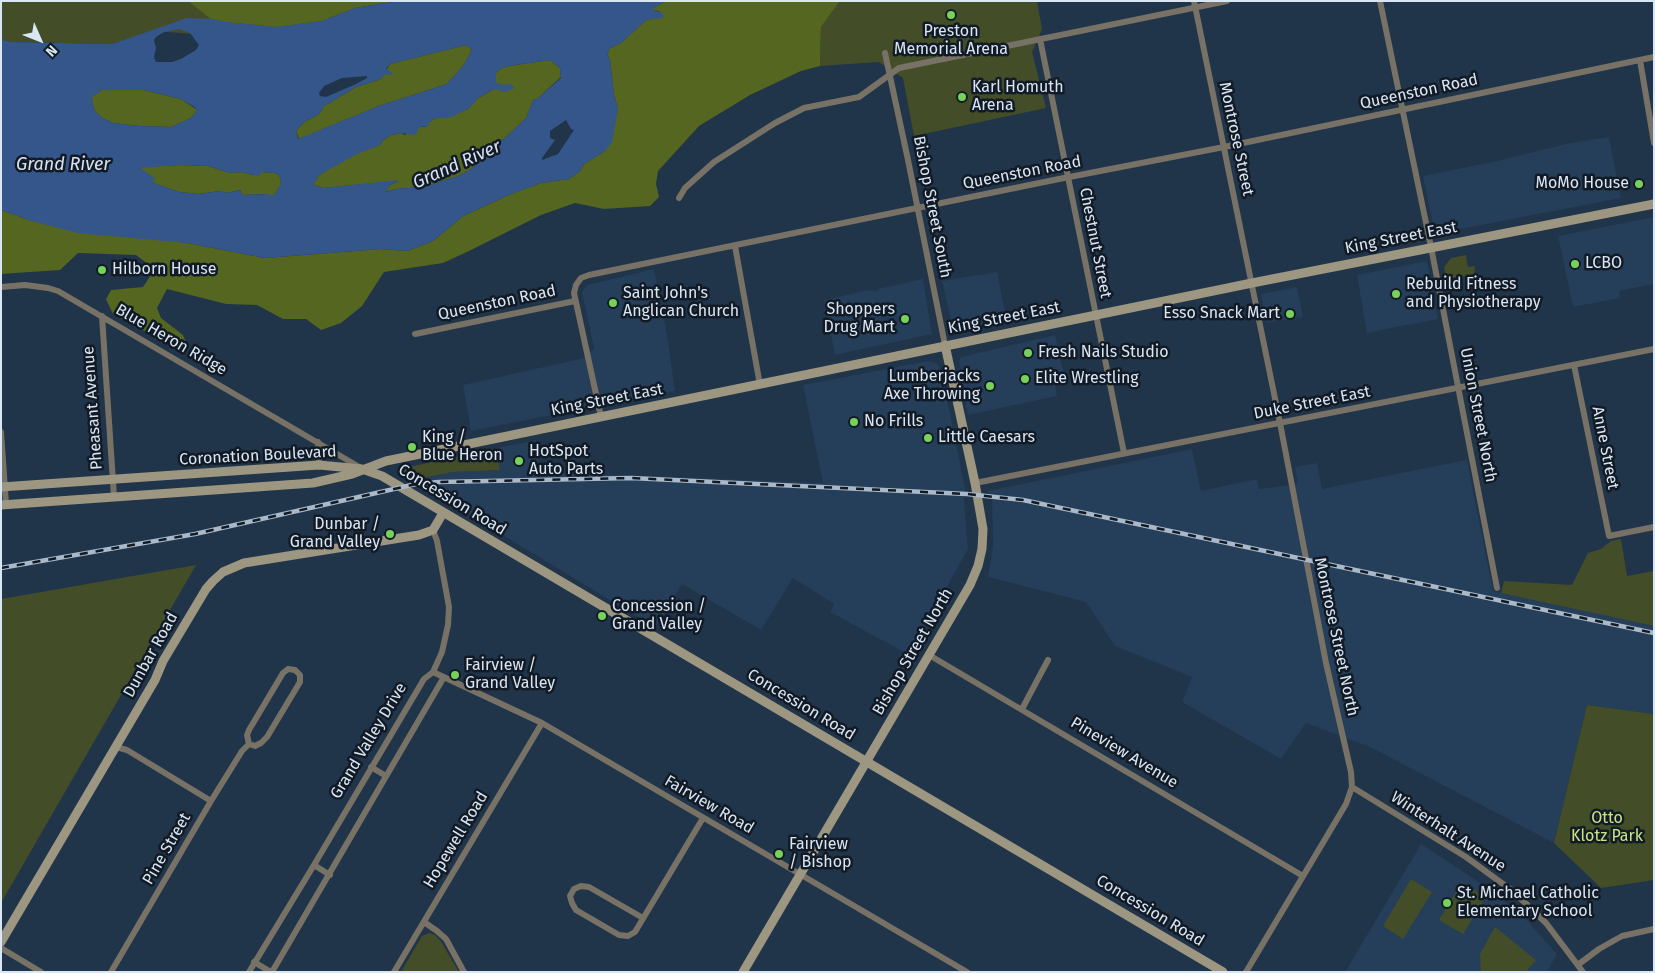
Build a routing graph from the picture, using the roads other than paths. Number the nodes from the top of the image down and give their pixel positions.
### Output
1 (1227, 1) edge
2 (1380, 1) edge
3 (1194, 5) edge
4 (1040, 39) junction
5 (885, 54) dead end
6 (1654, 57) edge
7 (1640, 60) junction
8 (890, 75) junction
9 (1402, 110) junction
10 (1654, 143) edge
11 (1224, 147) junction
12 (1068, 178) junction
13 (679, 198) dead end
14 (1654, 204) edge
15 (918, 208) junction
16 (735, 246) junction
17 (1431, 247) junction
18 (1252, 283) junction
19 (1, 287) edge
20 (575, 301) junction
21 (1095, 315) junction
22 (102, 316) junction
23 (415, 334) dead end
24 (945, 345) junction
25 (1654, 349) edge
26 (1574, 365) junction
27 (760, 385) junction
28 (1459, 388) junction
29 (601, 417) junction
30 (1280, 423) junction
31 (1, 432) edge
32 (318, 442) junction
33 (1124, 453) junction
34 (319, 465) junction
35 (362, 469) junction
36 (236, 472) junction
37 (111, 480) junction
38 (975, 483) junction
39 (4, 487) edge
40 (237, 487) junction
41 (114, 498) junction
42 (4, 504) edge
43 (443, 512) junction
44 (1654, 527) edge
45 (433, 530) junction
46 (1497, 588) dead end
47 (929, 655) junction
48 (1048, 660) dead end
49 (433, 672) junction
50 (444, 677) junction
51 (1022, 709) junction
52 (542, 723) junction
53 (249, 744) junction
54 (116, 747) junction
55 (867, 761) junction
56 (371, 767) junction
57 (386, 776) junction
58 (1352, 787) junction
59 (211, 801) junction
60 (703, 818) junction
61 (314, 865) junction
62 (801, 874) junction
63 (330, 875) junction
64 (1304, 876) junction
65 (643, 918) junction
66 (424, 922) junction
67 (1654, 929) edge
68 (1, 942) edge
69 (1, 948) edge
70 (254, 962) junction
71 (1579, 964) junction
72 (745, 971) edge
73 (40, 972) edge
74 (111, 972) edge
75 (249, 972) edge
76 (271, 972) edge
77 (394, 972) edge
78 (464, 972) edge
79 (967, 972) edge
80 (1223, 972) edge
81 (1246, 972) edge
82 (1583, 972) edge

1 - 3 street
2 - 9 street, Union Street North
3 - 4 street
3 - 11 street, Montrose Street
4 - 8 street
4 - 12 street, Chestnut Street
5 - 8 street, Bishop Street South
6 - 7 street, Queenston Road
7 - 9 street, Queenston Road
7 - 10 street
8 - 13 street
8 - 15 street, Bishop Street South
9 - 11 street, Queenston Road
9 - 17 street, Union Street North
11 - 12 street, Queenston Road
11 - 18 street, Montrose Street
12 - 15 street, Queenston Road
12 - 21 street, Chestnut Street
14 - 17 main road, King Street East
15 - 16 street, Queenston Road
15 - 24 street, Bishop Street South
16 - 20 street, Queenston Road
16 - 27 street
17 - 18 main road, King Street East
17 - 28 street, Union Street North
18 - 21 main road, King Street East
18 - 30 street, Montrose Street North
19 - 22 street, Blue Heron Ridge
20 - 23 street, Queenston Road
20 - 29 street
21 - 24 main road, King Street East
21 - 33 street, Chestnut Street
22 - 32 street, Blue Heron Ridge
22 - 37 street, Pheasant Avenue
24 - 27 main road, King Street East
24 - 38 main road, Bishop Street North
25 - 26 street, Duke Street East
26 - 28 street, Duke Street East
26 - 44 street, Anne Street
27 - 29 main road, King Street East
28 - 30 street, Duke Street East
28 - 46 street, Union Street North
29 - 35 main road, King Street East
30 - 33 street, Duke Street East
30 - 58 street, Montrose Street North
31 - 39 street
32 - 34 street
32 - 35 street, Blue Heron Ridge
33 - 38 street, Duke Street East
34 - 35 main road, Coronation Boulevard
34 - 36 main road, Coronation Boulevard
35 - 40 main road, Coronation Boulevard
35 - 43 main road, Concession Road
36 - 37 main road, Coronation Boulevard
36 - 40 main road
37 - 39 main road, Coronation Boulevard
37 - 41 street, Pheasant Avenue
38 - 47 main road, Bishop Street North
39 - 42 street
40 - 41 main road, Coronation Boulevard
41 - 42 main road, Coronation Boulevard
43 - 45 main road
43 - 55 main road, Concession Road
45 - 49 street, Grand Valley Drive
45 - 54 main road, Dunbar Road
47 - 51 street, Pineview Avenue
47 - 55 main road, Bishop Street North
48 - 51 street
49 - 50 street, Fairview Road
49 - 56 street, Grand Valley Drive
50 - 52 street, Fairview Road
50 - 57 street, Grand Valley Drive
51 - 64 street, Pineview Avenue
52 - 60 street, Fairview Road
52 - 66 street, Hopewell Road
53 - 53 street, Pine Street
53 - 59 street, Pine Street
54 - 59 street
54 - 68 main road, Dunbar Road
55 - 62 main road, Bishop Street North
55 - 80 main road, Concession Road
56 - 57 street
56 - 61 street, Grand Valley Drive
57 - 63 street, Grand Valley Drive
58 - 64 street, Montrose Street North
58 - 71 street, Winterhalt Avenue
59 - 74 street, Pine Street
60 - 62 street, Fairview Road
60 - 65 street
61 - 63 street
61 - 70 street, Grand Valley Drive
62 - 72 main road, Bishop Street North
62 - 79 street, Fairview Road
63 - 76 street, Grand Valley Drive
64 - 81 street, Montrose Street North
65 - 65 street
66 - 77 street, Hopewell Road
66 - 78 street
67 - 71 street
69 - 73 street
70 - 75 street, Grand Valley Drive
70 - 76 street
71 - 82 street, Winterhalt Avenue

